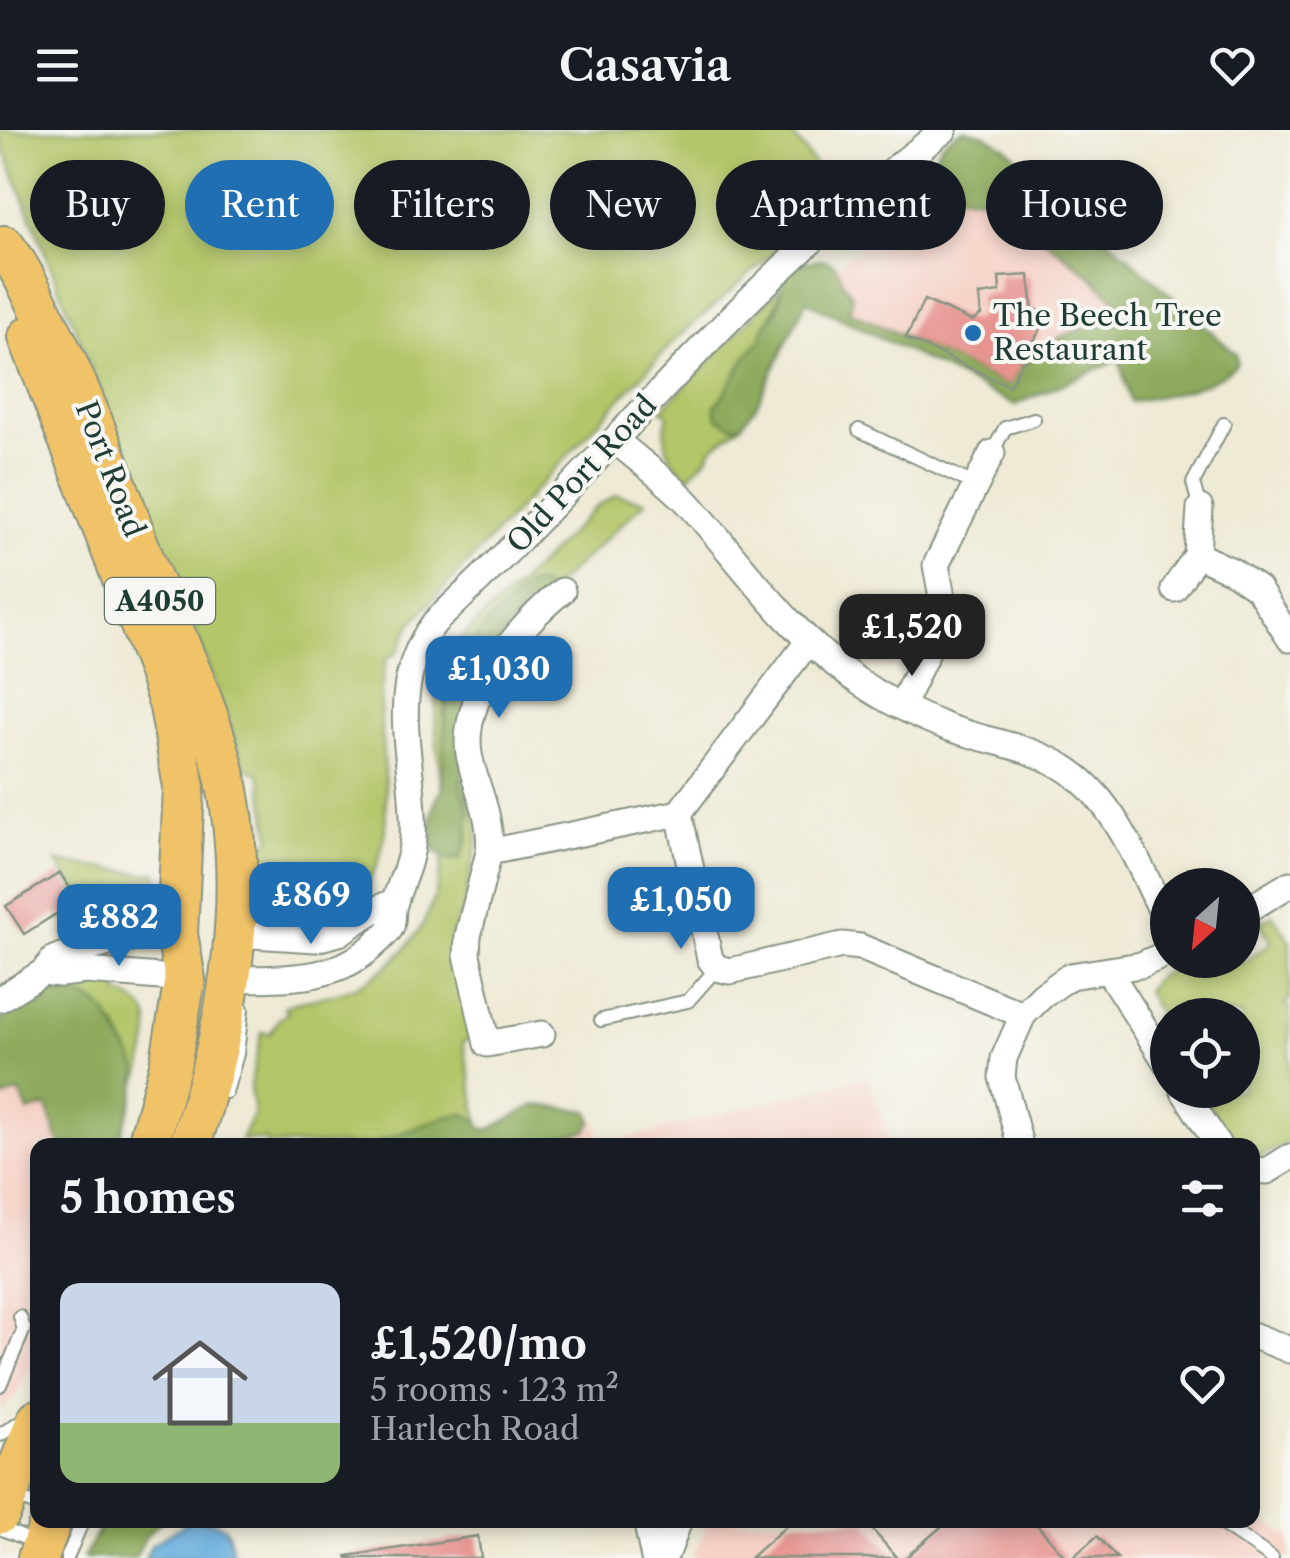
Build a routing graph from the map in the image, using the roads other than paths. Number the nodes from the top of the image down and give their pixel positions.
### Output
1 (940, 131) edge
2 (2, 240) edge
3 (1034, 419) dead end
4 (1224, 424) dead end
5 (859, 430) dead end
6 (615, 440) junction
7 (992, 452) joint
8 (976, 485) junction
9 (1200, 508) joint
10 (1196, 555) junction
11 (1174, 589) dead end
12 (562, 591) dead end
13 (1290, 639) edge
14 (808, 642) junction
15 (902, 705) junction
16 (679, 814) junction
17 (490, 852) junction
18 (1290, 884) edge
19 (1150, 888) edge
20 (395, 901) junction
21 (1260, 902) edge
22 (177, 934) junction
23 (234, 934) junction
24 (1150, 961) edge
25 (717, 968) junction
26 (43, 972) junction
27 (1109, 972) junction
28 (186, 979) junction
29 (230, 979) junction
30 (0, 998) edge
31 (1023, 1015) junction
32 (601, 1020) dead end
33 (542, 1034) dead end
34 (1150, 1037) edge
35 (224, 1100) dead end
36 (1194, 1108) edge
37 (150, 1138) edge
38 (192, 1138) edge
39 (1018, 1138) edge
40 (1214, 1138) edge
41 (1290, 1158) edge
42 (1260, 1171) edge
43 (20, 1317) dead end
44 (1260, 1339) edge
45 (1290, 1350) edge
46 (0, 1385) edge
47 (30, 1413) edge
48 (0, 1434) edge
49 (30, 1495) edge
50 (27, 1523) edge
51 (649, 1528) edge
52 (676, 1528) edge
53 (1228, 1528) edge
54 (658, 1558) edge
55 (1272, 1558) edge

1 - 6 street, Old Port Road
2 - 22 main road, Port Road / A4050
2 - 23 main road, Port Road / A4050
3 - 7 lane
4 - 9 lane
5 - 8 lane
6 - 14 street
6 - 20 street, Old Port Road
7 - 8 street
8 - 15 street
9 - 10 street
10 - 11 street
10 - 13 street
12 - 17 street
14 - 15 street
14 - 16 street
15 - 19 street
16 - 17 street
16 - 25 street
17 - 33 street
18 - 21 street
20 - 23 street
20 - 29 street, Old Port Road
22 - 23 main road
22 - 26 street
22 - 28 main road, Port Road / A4050
23 - 29 main road, Port Road / A4050
24 - 27 street
25 - 31 street
25 - 32 lane
26 - 28 street
26 - 30 street
27 - 31 street
27 - 34 street
28 - 29 main road
28 - 37 main road, Port Road / A4050
29 - 35 lane
29 - 38 main road, Port Road / A4050
31 - 39 street
36 - 40 street
41 - 42 street
43 - 46 lane
44 - 45 street
47 - 48 lane
49 - 50 main road
51 - 54 street
52 - 54 street
53 - 55 lane

